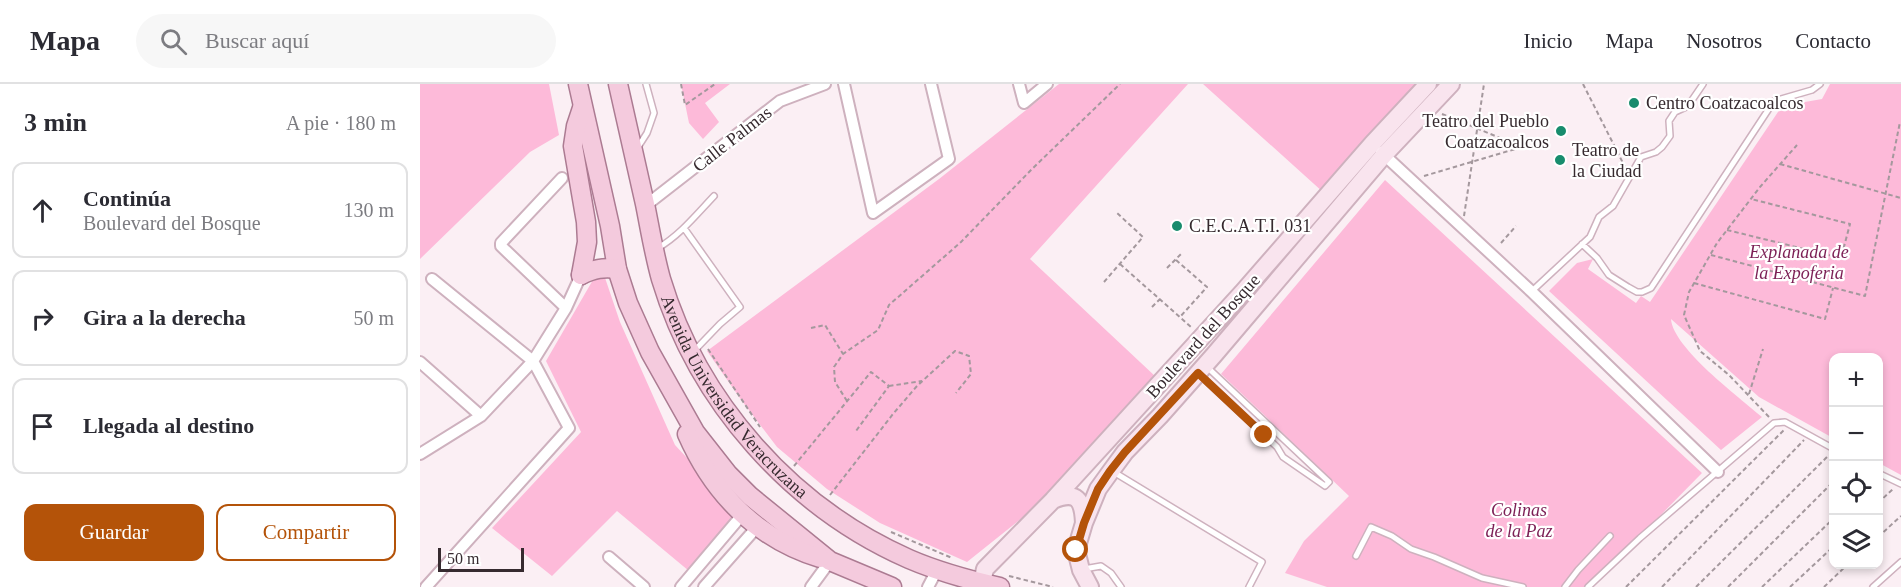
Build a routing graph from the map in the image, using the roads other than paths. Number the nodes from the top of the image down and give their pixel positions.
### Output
1 (578, 84) edge
2 (618, 84) edge
3 (646, 84) edge
4 (825, 84) edge
5 (844, 84) edge
6 (931, 84) edge
7 (1019, 84) edge
8 (1047, 84) edge
9 (1428, 84) edge
10 (1451, 84) edge
11 (1703, 84) edge
12 (1820, 84) edge
13 (583, 106) junction
14 (1378, 149) junction
15 (634, 154) junction
16 (562, 178) dead end
17 (714, 196) dead end
18 (645, 206) junction
19 (684, 228) junction
20 (1582, 244) junction
21 (654, 251) junction
22 (617, 269) junction
23 (581, 275) junction
24 (432, 279) dead end
25 (1532, 292) junction
26 (566, 308) junction
27 (698, 347) junction
28 (533, 361) junction
29 (420, 362) edge
30 (1202, 369) junction
31 (1247, 404) junction
32 (679, 407) junction
33 (1240, 413) junction
34 (481, 416) junction
35 (1271, 427) junction
36 (1264, 435) junction
37 (1829, 448) edge
38 (420, 454) edge
39 (1110, 471) junction
40 (1718, 472) junction
41 (1883, 475) edge
42 (1900, 483) edge
43 (1053, 500) junction
44 (742, 515) junction
45 (1084, 523) junction
46 (757, 527) junction
47 (1610, 536) dead end
48 (1356, 556) dead end
49 (609, 557) dead end
50 (830, 561) junction
51 (1901, 562) edge
52 (937, 570) junction
53 (1081, 570) junction
54 (983, 580) edge
55 (426, 587) edge
56 (644, 587) edge
57 (681, 587) edge
58 (704, 587) edge
59 (811, 587) edge
60 (891, 587) edge
61 (928, 587) edge
62 (1000, 587) edge
63 (1090, 587) edge
64 (1121, 587) edge
65 (1249, 587) edge
66 (1523, 587) edge
67 (1565, 587) edge
68 (1588, 587) edge
69 (1873, 587) edge

1 - 13 main road
2 - 15 main road, Avenida Universidad Veracruzana
3 - 15 lane
4 - 18 street, Calle Palmas
5 - 6 street
7 - 8 street
9 - 14 main road, Boulevard del Bosque
10 - 14 main road, Boulevard del Bosque
11 - 20 lane
12 - 20 lane
13 - 22 main road
13 - 23 main road
14 - 25 street
14 - 30 main road, Boulevard del Bosque
14 - 43 main road, Boulevard del Bosque
15 - 18 main road, Avenida Universidad Veracruzana
16 - 26 street
17 - 19 lane
18 - 21 main road, Avenida Universidad Veracruzana
19 - 21 lane
19 - 27 lane
20 - 25 lane
21 - 27 main road, Avenida Universidad Veracruzana
22 - 23 main road
22 - 32 main road
23 - 26 street
24 - 28 street
25 - 40 street
26 - 28 street
27 - 52 main road, Avenida Universidad Veracruzana
28 - 34 street
28 - 55 street
29 - 34 street
30 - 31 lane
30 - 33 lane
30 - 39 main road, Boulevard del Bosque
31 - 33 lane
31 - 35 lane
32 - 44 main road
32 - 50 main road
33 - 36 lane
34 - 38 street
35 - 36 lane
35 - 36 lane
37 - 40 lane
39 - 45 main road, Boulevard del Bosque
39 - 65 lane
40 - 68 lane
41 - 42 lane
43 - 45 main road
43 - 54 main road, Boulevard del Bosque
44 - 46 main road
44 - 57 street
45 - 53 main road, Boulevard del Bosque
46 - 50 main road
46 - 58 street
47 - 67 lane
48 - 66 lane
49 - 56 street
50 - 59 street
50 - 60 main road
51 - 69 lane
52 - 54 main road, Avenida Universidad Veracruzana
52 - 61 street
53 - 63 main road, Boulevard del Bosque
53 - 64 lane
54 - 62 main road, Avenida Universidad Veracruzana

